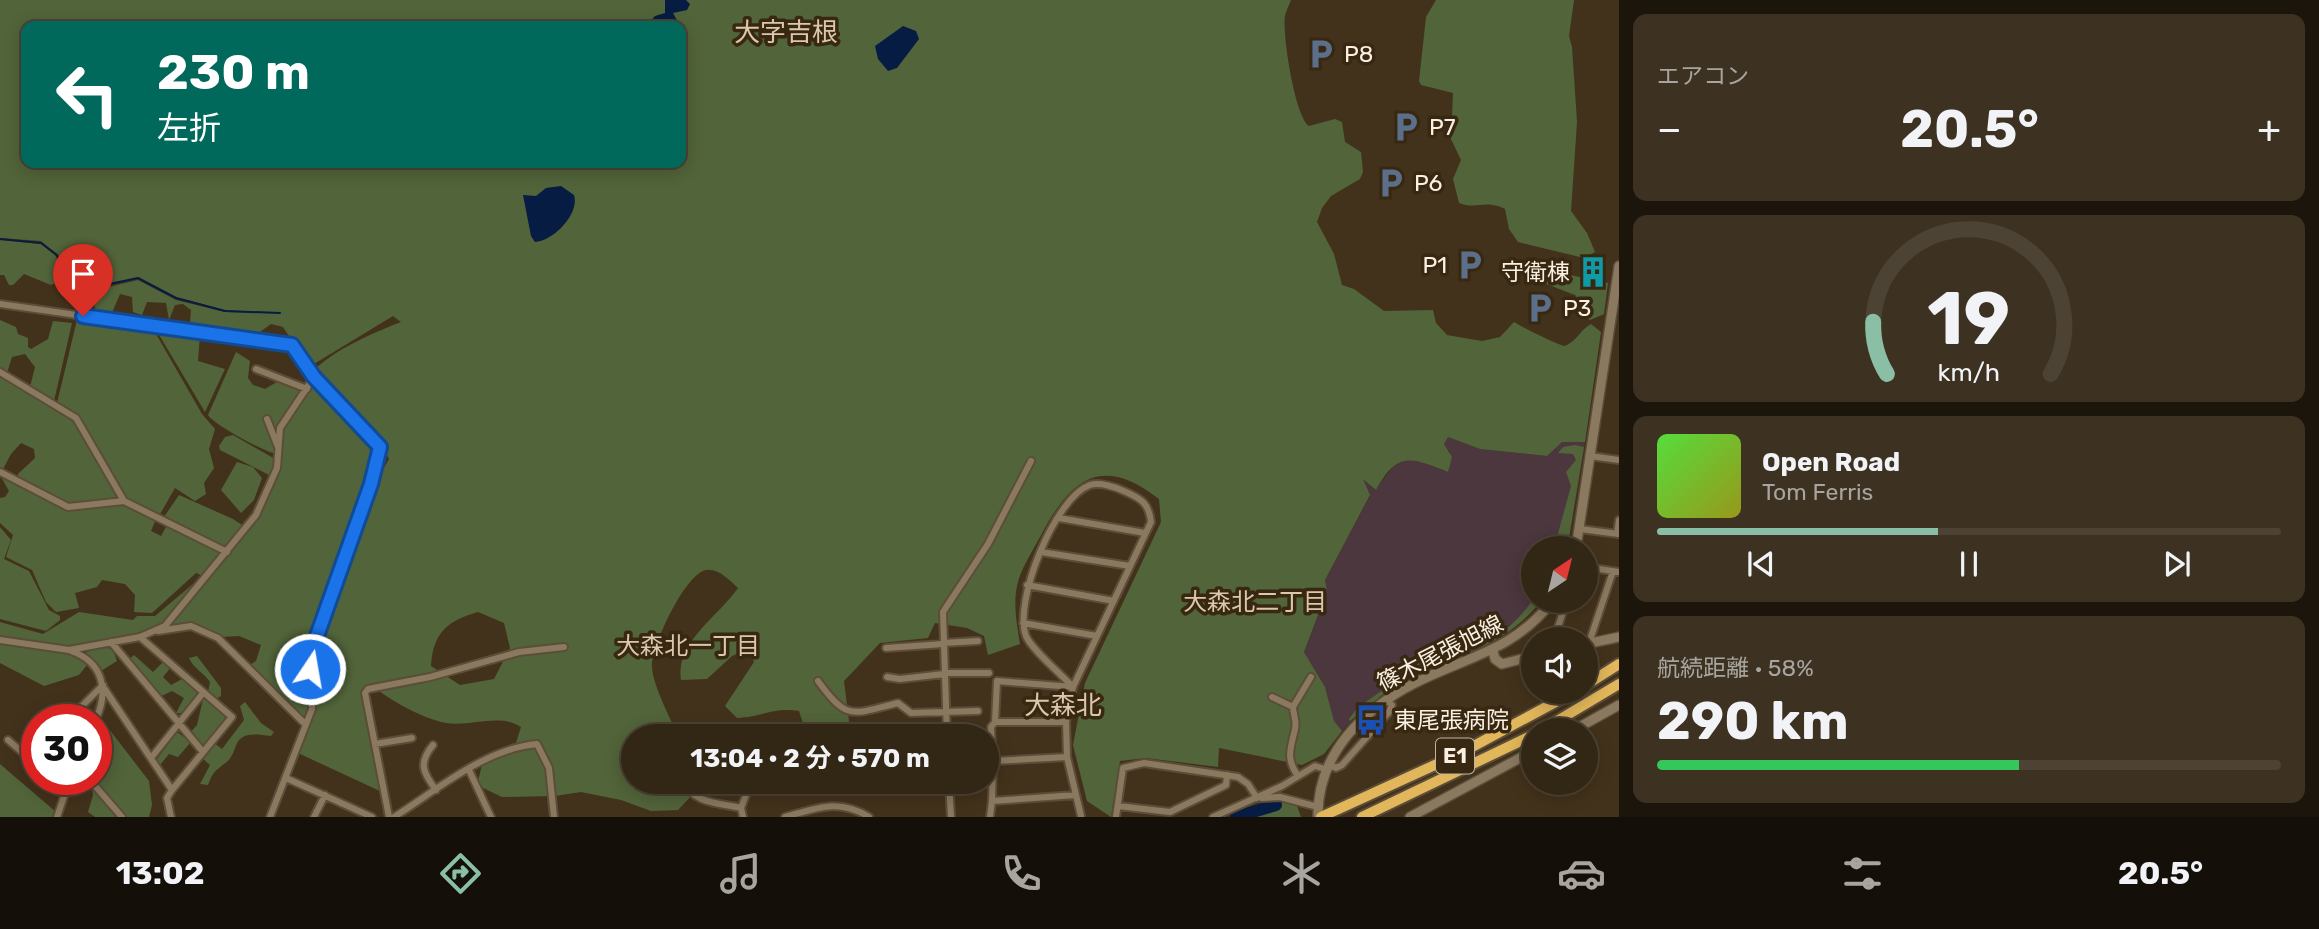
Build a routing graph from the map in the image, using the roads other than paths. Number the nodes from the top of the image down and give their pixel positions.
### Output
1 (1619, 266) edge
2 (0, 304) edge
3 (1614, 329) edge
4 (256, 369) dead end
5 (0, 372) edge
6 (314, 377) junction
7 (307, 389) junction
8 (267, 419) dead end
9 (279, 448) junction
10 (1590, 456) junction
11 (1619, 460) edge
12 (1031, 461) dead end
13 (0, 472) edge
14 (124, 501) junction
15 (1059, 518) junction
16 (1619, 520) edge
17 (1580, 529) junction
18 (1146, 533) junction
19 (1618, 534) edge
20 (1579, 536) edge
21 (227, 552) junction
22 (1041, 552) junction
23 (1130, 566) junction
24 (1598, 569) edge
25 (1616, 572) edge
26 (1027, 585) junction
27 (1114, 601) junction
28 (1541, 613) edge
29 (1023, 623) junction
30 (1594, 627) edge
31 (156, 631) junction
32 (1097, 636) junction
33 (140, 637) junction
34 (1619, 637) edge
35 (0, 640) edge
36 (978, 641) dead end
37 (111, 642) junction
38 (1598, 642) edge
39 (943, 643) junction
40 (564, 647) dead end
41 (886, 648) dead end
42 (69, 650) junction
43 (1493, 651) junction
44 (1521, 659) edge
45 (1619, 664) edge
46 (989, 673) dead end
47 (944, 674) junction
48 (887, 677) dead end
49 (1311, 677) dead end
50 (1598, 677) edge
51 (818, 681) dead end
52 (1619, 684) edge
53 (103, 686) junction
54 (1073, 687) junction
55 (203, 693) junction
56 (1272, 697) dead end
57 (1387, 700) junction
58 (84, 704) edge
59 (99, 704) edge
60 (1552, 704) edge
61 (1619, 705) edge
62 (1293, 707) junction
63 (946, 711) junction
64 (978, 711) dead end
65 (1562, 718) edge
66 (1596, 718) edge
67 (995, 722) joint
68 (1066, 722) junction
69 (178, 724) junction
70 (306, 724) junction
71 (946, 724) edge
72 (412, 737) dead end
73 (8, 740) dead end
74 (1521, 741) edge
75 (375, 744) junction
76 (433, 745) dead end
77 (21, 751) edge
78 (203, 752) junction
79 (1067, 757) junction
80 (1521, 757) edge
81 (151, 758) junction
82 (999, 761) edge
83 (1326, 766) junction
84 (469, 770) junction
85 (1227, 775) junction
86 (1298, 776) junction
87 (286, 778) junction
88 (173, 790) junction
89 (436, 790) junction
90 (691, 794) edge
91 (746, 794) edge
92 (950, 794) edge
93 (992, 794) edge
94 (65, 795) edge
95 (103, 795) edge
96 (325, 795) junction
97 (1076, 795) junction
98 (1256, 798) junction
99 (992, 801) junction
100 (1118, 806) junction
101 (741, 807) junction
102 (858, 813) edge
103 (1322, 813) edge
104 (802, 815) edge
105 (57, 817) edge
106 (122, 817) edge
107 (172, 817) edge
108 (270, 817) edge
109 (314, 817) edge
110 (372, 817) edge
111 (391, 817) edge
112 (491, 817) edge
113 (554, 817) edge
114 (743, 817) edge
115 (785, 817) edge
116 (870, 817) edge
117 (951, 817) edge
118 (990, 817) edge
119 (1082, 817) edge
120 (1116, 817) edge
121 (1213, 817) edge
122 (1362, 817) edge
123 (1410, 817) edge

1 - 3 main road
2 - 6 street
3 - 10 main road
4 - 7 street
5 - 14 street
6 - 7 street
6 - 70 street
7 - 9 street
8 - 9 street
9 - 21 street
10 - 11 street
10 - 17 main road
12 - 39 street
13 - 14 street
14 - 21 street
15 - 18 street
15 - 18 street
15 - 22 street
16 - 19 street
17 - 19 street
17 - 20 main road
18 - 23 street
21 - 31 street
22 - 23 street
22 - 26 street
23 - 27 street
24 - 25 street
25 - 30 street
26 - 27 street
26 - 29 street
27 - 32 street
28 - 43 main road, 篠木尾張旭線
29 - 32 street
29 - 54 street
31 - 33 street
31 - 70 street
32 - 54 street
33 - 37 street
33 - 55 street
34 - 38 main road
35 - 42 street
36 - 39 street
37 - 42 street
37 - 69 street
39 - 41 street
39 - 47 street
40 - 75 street
42 - 53 street
43 - 44 main road
43 - 57 main road, 篠木尾張旭線
45 - 50 highway
46 - 47 street
47 - 48 street
47 - 63 street
49 - 62 street
51 - 63 street
52 - 65 highway
53 - 58 street
53 - 59 street
53 - 81 street
54 - 67 street
54 - 68 street
55 - 69 street
55 - 78 street
56 - 62 street
57 - 83 main road, 篠木尾張旭線
57 - 83 street
60 - 103 highway, E1
61 - 66 main road
62 - 86 street
63 - 64 street
63 - 71 street
67 - 68 street
68 - 79 street
69 - 78 street
69 - 81 street
70 - 87 street
72 - 75 street
73 - 77 street
74 - 122 highway, E1
75 - 111 street
76 - 89 street
78 - 88 street
79 - 82 street
79 - 97 street
80 - 123 main road
81 - 88 street
83 - 86 street
83 - 103 main road, 篠木尾張旭線
84 - 89 street
84 - 112 street
84 - 113 street
85 - 98 street
85 - 100 street
85 - 100 street
86 - 98 street
87 - 96 street
87 - 108 street
88 - 107 street
89 - 111 street
90 - 101 street
91 - 101 street
92 - 117 street
93 - 99 street
94 - 105 street
95 - 106 street
96 - 109 street
96 - 110 street
97 - 99 street
97 - 119 street
98 - 103 street
98 - 121 street
99 - 118 street
100 - 120 street
101 - 114 street
102 - 104 street
102 - 116 street
104 - 115 street

